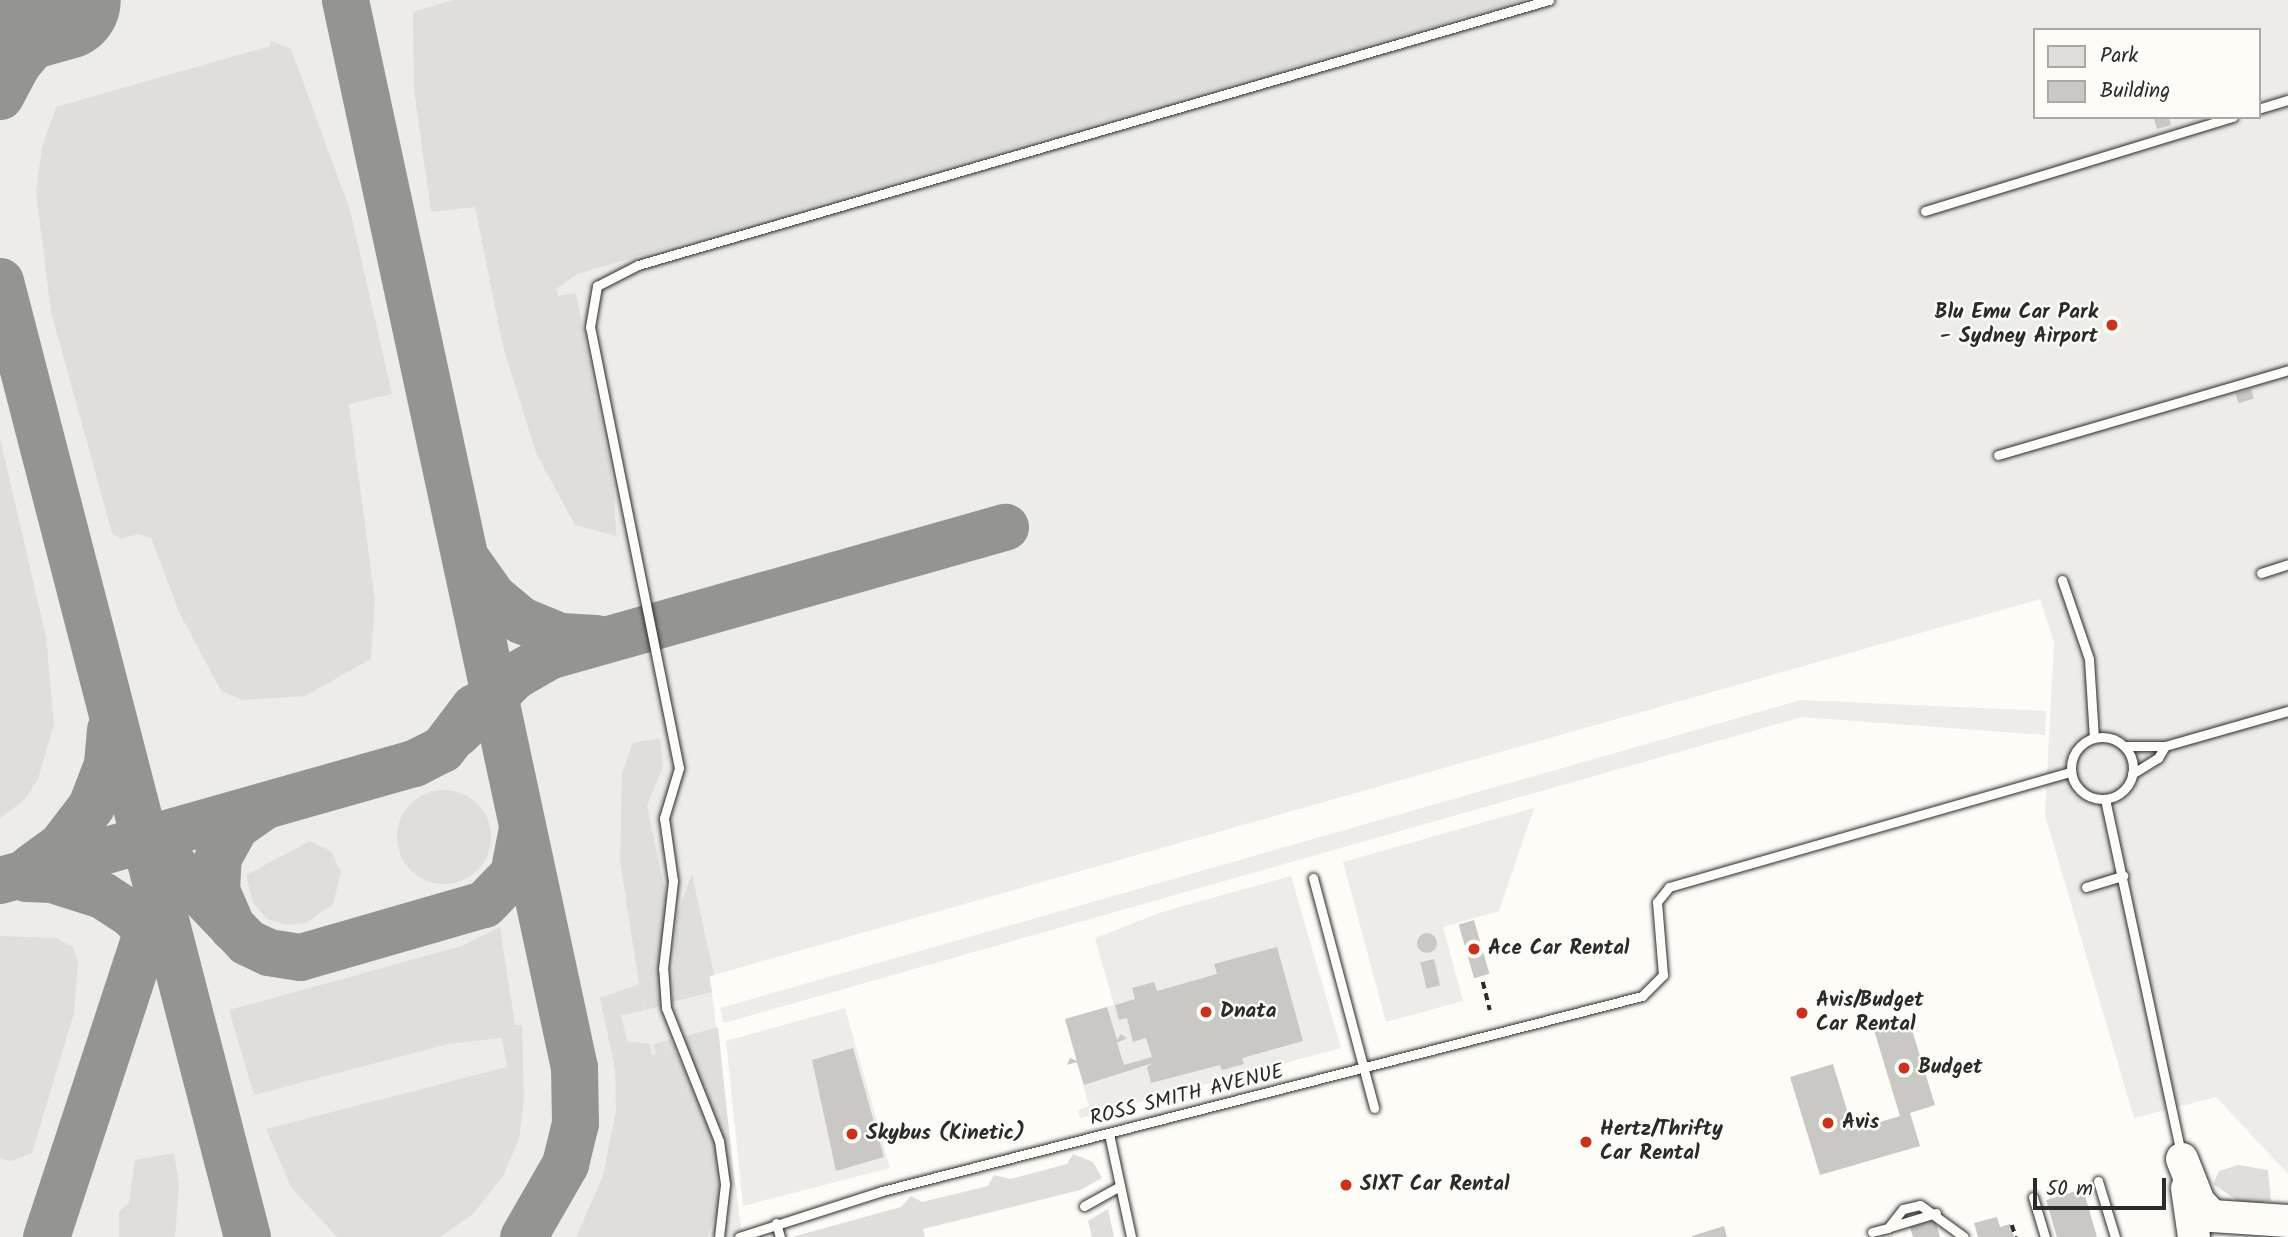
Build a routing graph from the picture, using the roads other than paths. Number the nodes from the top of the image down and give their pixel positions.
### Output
1 (1549, 0) edge
2 (2288, 100) edge
3 (2260, 108) edge
4 (2226, 119) edge
5 (1924, 211) dead end
6 (2288, 370) edge
7 (1998, 455) dead end
8 (2288, 564) edge
9 (2261, 573) dead end
10 (2062, 580) dead end
11 (2288, 711) edge
12 (2094, 737) junction
13 (2124, 746) junction
14 (2165, 746) junction
15 (2070, 772) junction
16 (2132, 774) junction
17 (2105, 799) junction
18 (2123, 876) junction
19 (1313, 878) dead end
20 (2086, 887) dead end
21 (1366, 1068) junction
22 (1374, 1108) dead end
23 (1109, 1134) junction
24 (2182, 1159) junction
25 (2098, 1181) dead end
26 (1120, 1186) junction
27 (2033, 1197) dead end
28 (1084, 1206) dead end
29 (2288, 1221) edge
30 (776, 1223) junction
31 (1872, 1232) dead end
32 (740, 1236) edge
33 (719, 1237) edge
34 (779, 1237) edge
35 (1131, 1237) edge
36 (1964, 1237) edge
37 (2045, 1237) edge
38 (2115, 1237) edge
39 (2194, 1237) edge

1 - 33 lane
2 - 3 lane
4 - 5 lane
6 - 7 lane
8 - 9 lane
10 - 12 lane
11 - 14 lane
12 - 13 lane
12 - 15 lane
13 - 14 lane
13 - 16 lane
14 - 16 lane
15 - 17 lane
15 - 21 lane, ROSS SMITH AVENUE
16 - 17 lane
17 - 18 lane
18 - 20 lane
18 - 24 lane
19 - 21 lane
21 - 22 lane
21 - 23 lane, ROSS SMITH AVENUE
23 - 26 lane
23 - 30 lane, ROSS SMITH AVENUE
24 - 29 highway
24 - 39 highway
25 - 38 lane
26 - 28 lane
26 - 35 lane
27 - 37 lane
30 - 32 lane, ROSS SMITH AVENUE
30 - 34 lane
31 - 36 lane

